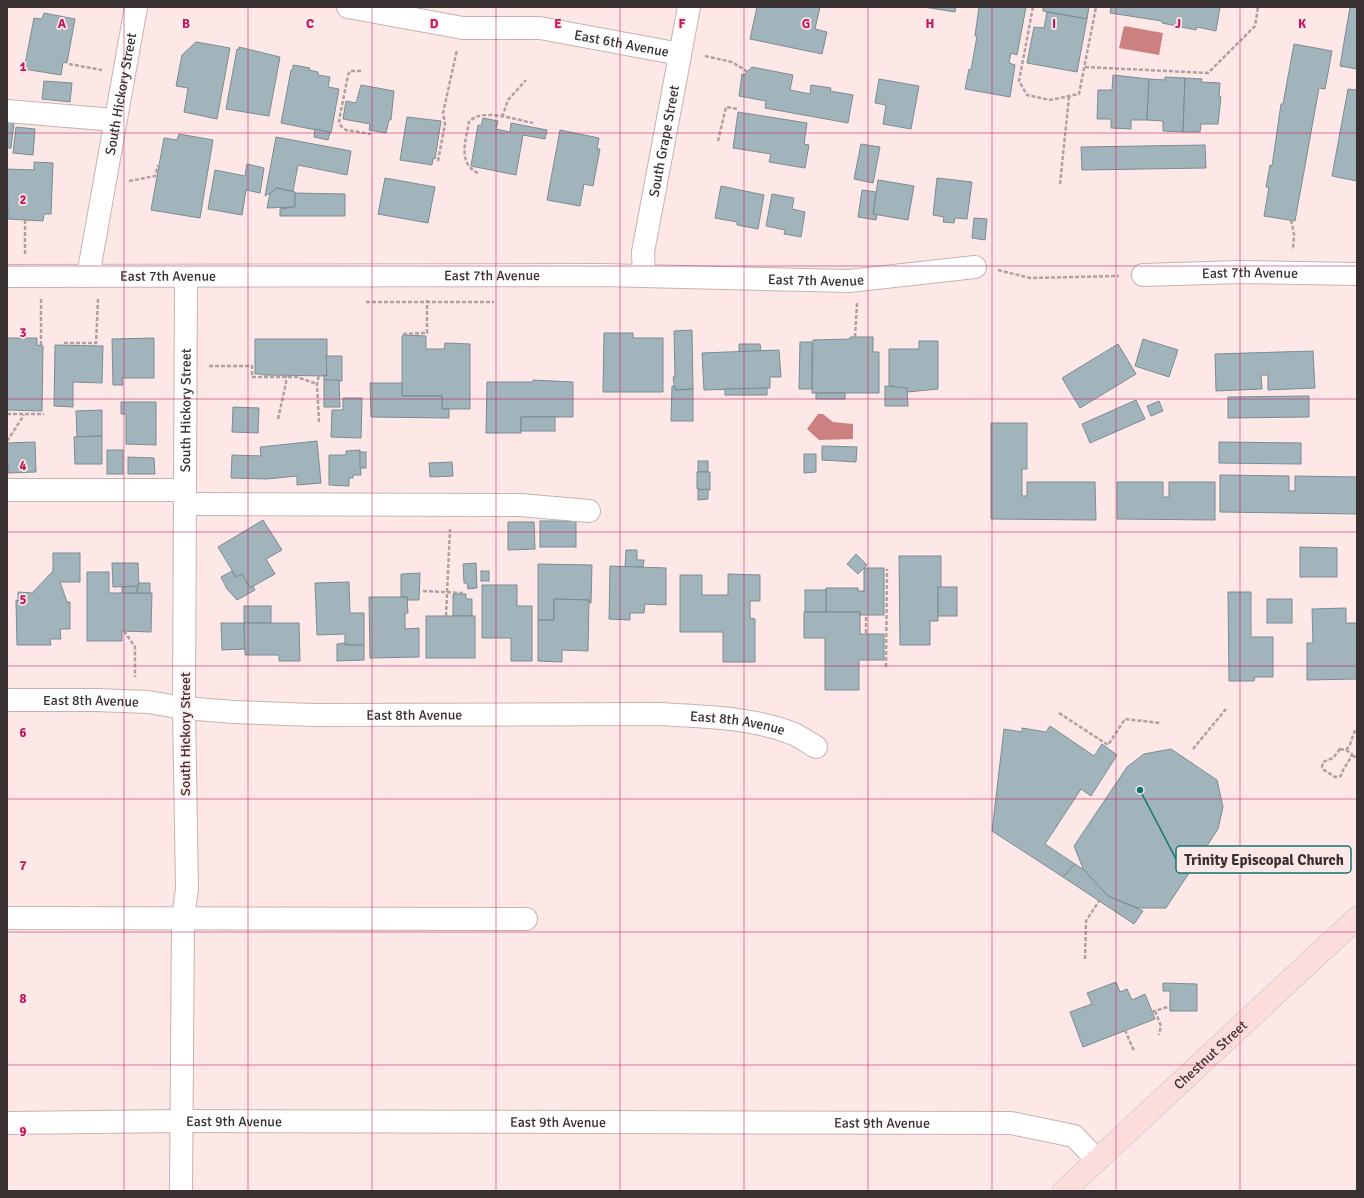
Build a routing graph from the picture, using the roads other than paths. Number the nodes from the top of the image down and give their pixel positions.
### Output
1 (136, 7) edge
2 (348, 7) edge
3 (689, 7) edge
4 (680, 54) junction
5 (7, 111) edge
6 (115, 120) junction
7 (975, 267) road end
8 (1357, 274) edge
9 (1143, 275) road end
10 (16, 276) edge
11 (88, 276) junction
12 (644, 276) junction
13 (186, 277) junction
14 (7, 490) edge
15 (185, 497) junction
16 (589, 510) dead end
17 (7, 700) edge
18 (184, 708) junction
19 (816, 747) dead end
20 (183, 917) junction
21 (7, 918) edge
22 (1357, 918) edge
23 (526, 919) dead end
24 (181, 1121) junction
25 (7, 1123) edge
26 (1097, 1160) junction
27 (181, 1191) edge
28 (1064, 1191) edge

1 - 6 street, South Hickory Street
2 - 4 street, East 6th Avenue
3 - 4 street, South Grape Street
4 - 12 street, South Grape Street
5 - 6 street
6 - 11 street, South Hickory Street
7 - 12 street, East 7th Avenue
8 - 9 street, East 7th Avenue
10 - 11 street, East 7th Avenue
11 - 13 street, East 7th Avenue
12 - 13 street, East 7th Avenue
13 - 15 street, South Hickory Street
14 - 15 street
15 - 16 street
15 - 18 street, South Hickory Street
17 - 18 street, East 8th Avenue
18 - 19 street, East 8th Avenue
18 - 20 street, South Hickory Street
20 - 21 street
20 - 23 street
20 - 24 street, South Hickory Street
22 - 26 main road, Chestnut Street
24 - 25 street, East 9th Avenue
24 - 26 street, East 9th Avenue
24 - 27 street, South Hickory Street
26 - 28 main road, Chestnut Street

